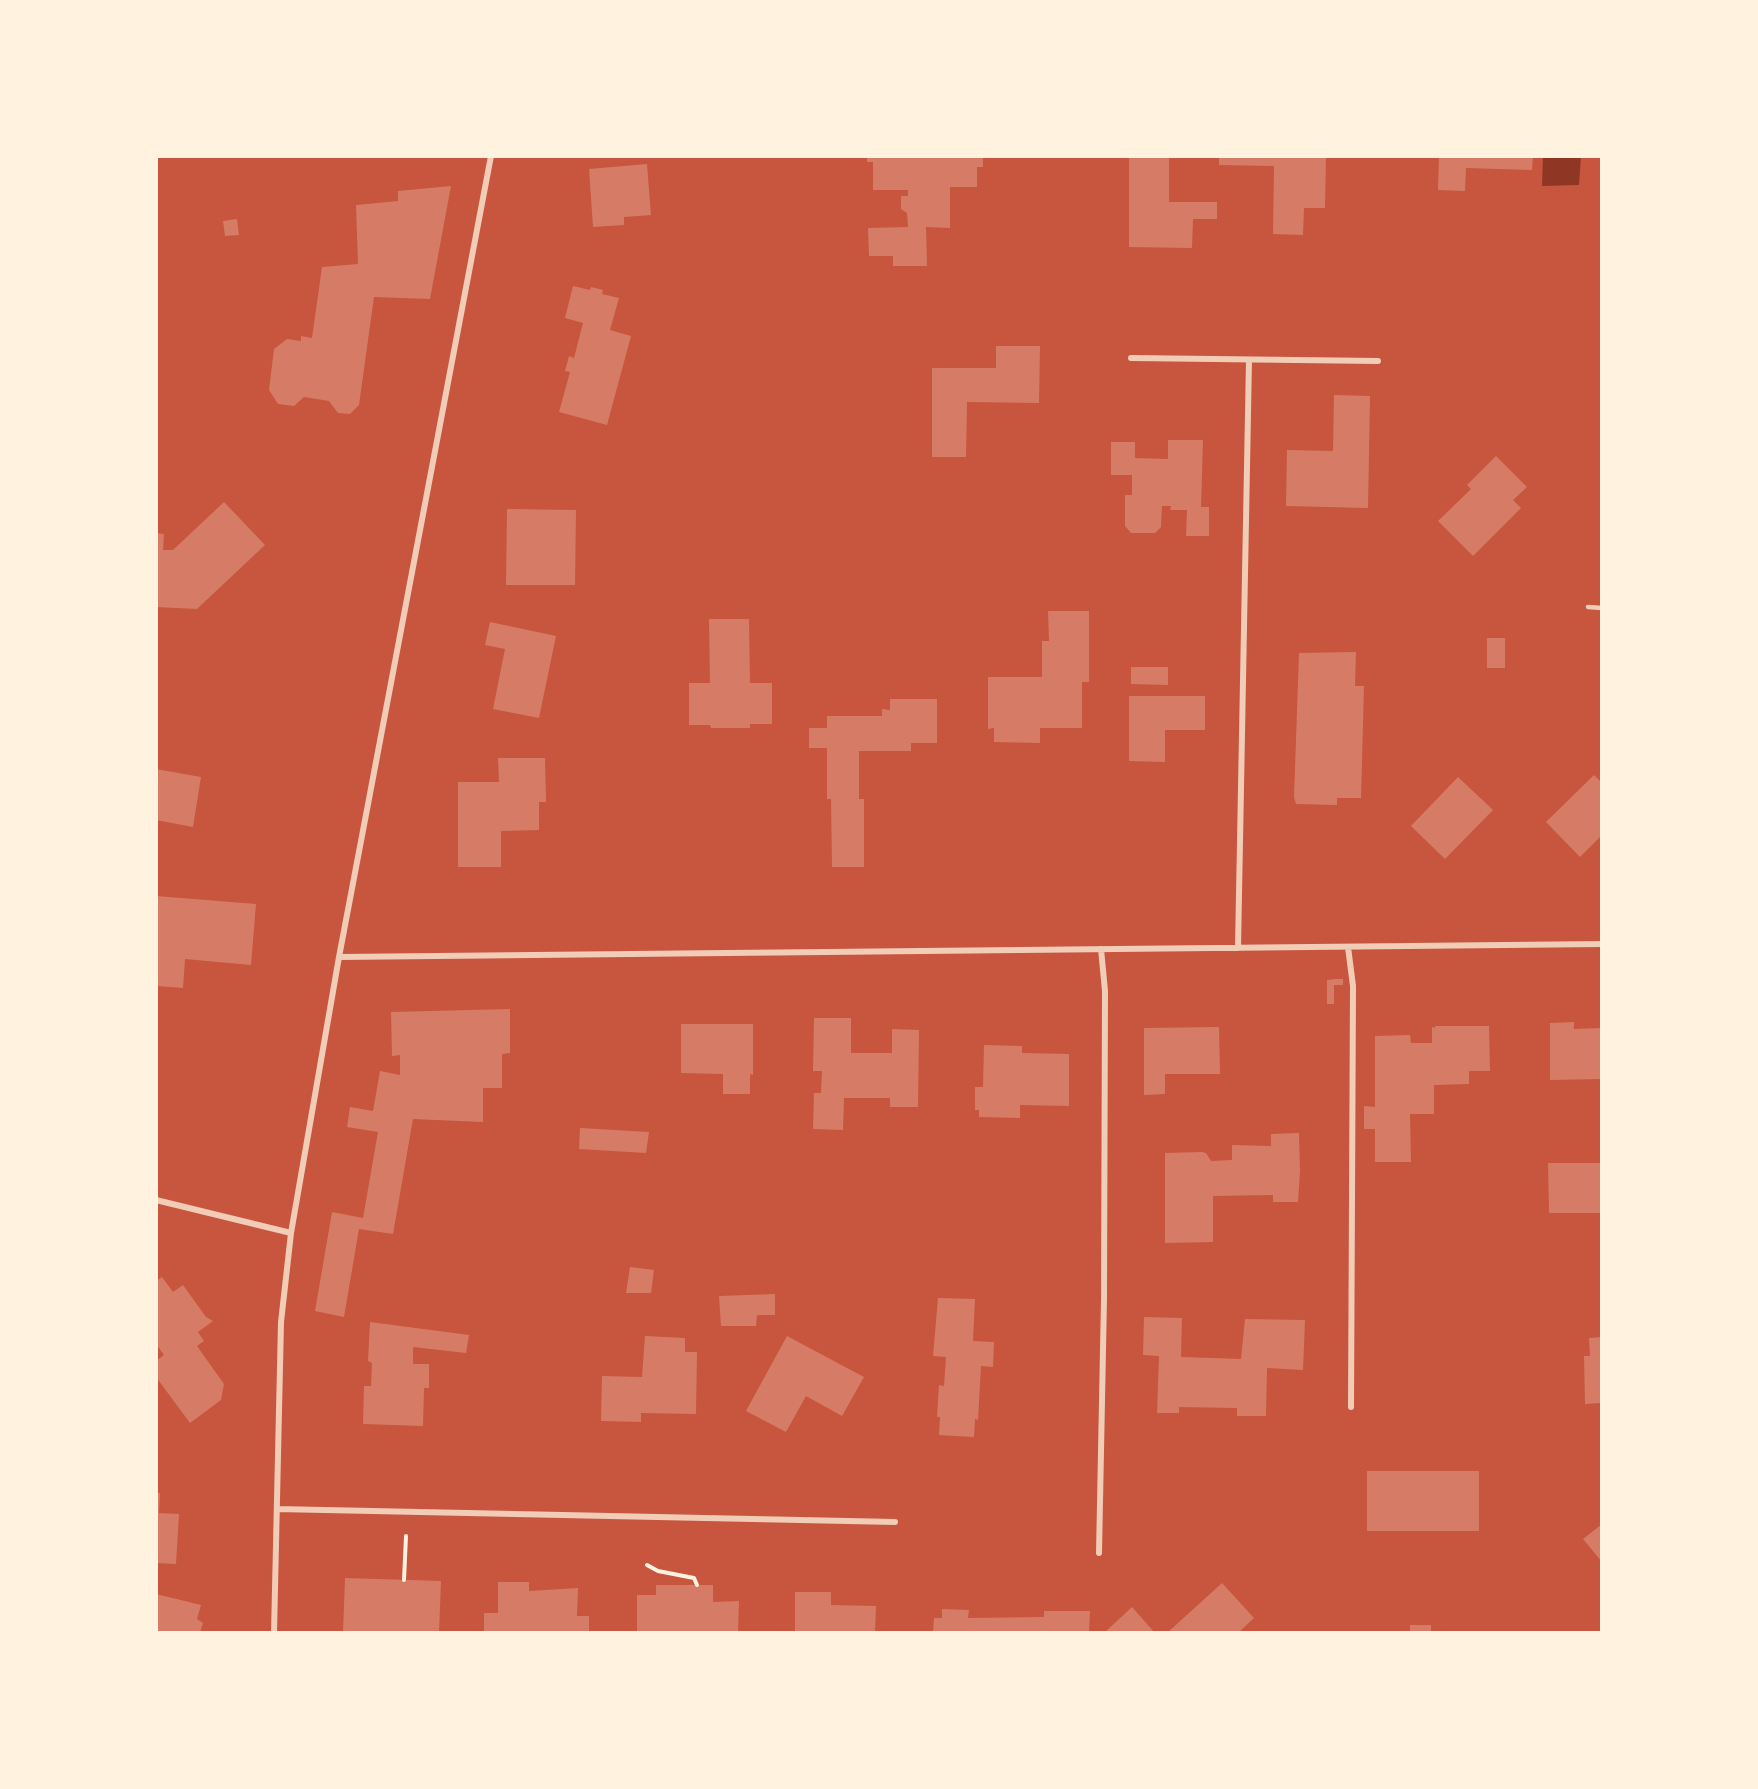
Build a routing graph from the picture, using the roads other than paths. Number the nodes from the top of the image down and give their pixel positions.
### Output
1 (492, 156) edge
2 (1131, 358) dead end
3 (1249, 360) junction
4 (1378, 361) dead end
5 (1588, 607) dead end
6 (1602, 608) edge
7 (1602, 944) edge
8 (1348, 947) junction
9 (1238, 948) junction
10 (1101, 949) junction
11 (339, 957) junction
12 (156, 1200) edge
13 (291, 1233) junction
14 (1351, 1407) dead end
15 (277, 1509) junction
16 (895, 1522) dead end
17 (1099, 1553) dead end
18 (274, 1633) edge

1 - 11 street
2 - 3 street
3 - 4 street
3 - 9 street
5 - 6 lane
7 - 8 street
8 - 9 street
8 - 14 street
9 - 10 street
10 - 11 street
10 - 17 street
11 - 13 street
12 - 13 street
13 - 15 street
15 - 16 street
15 - 18 street

